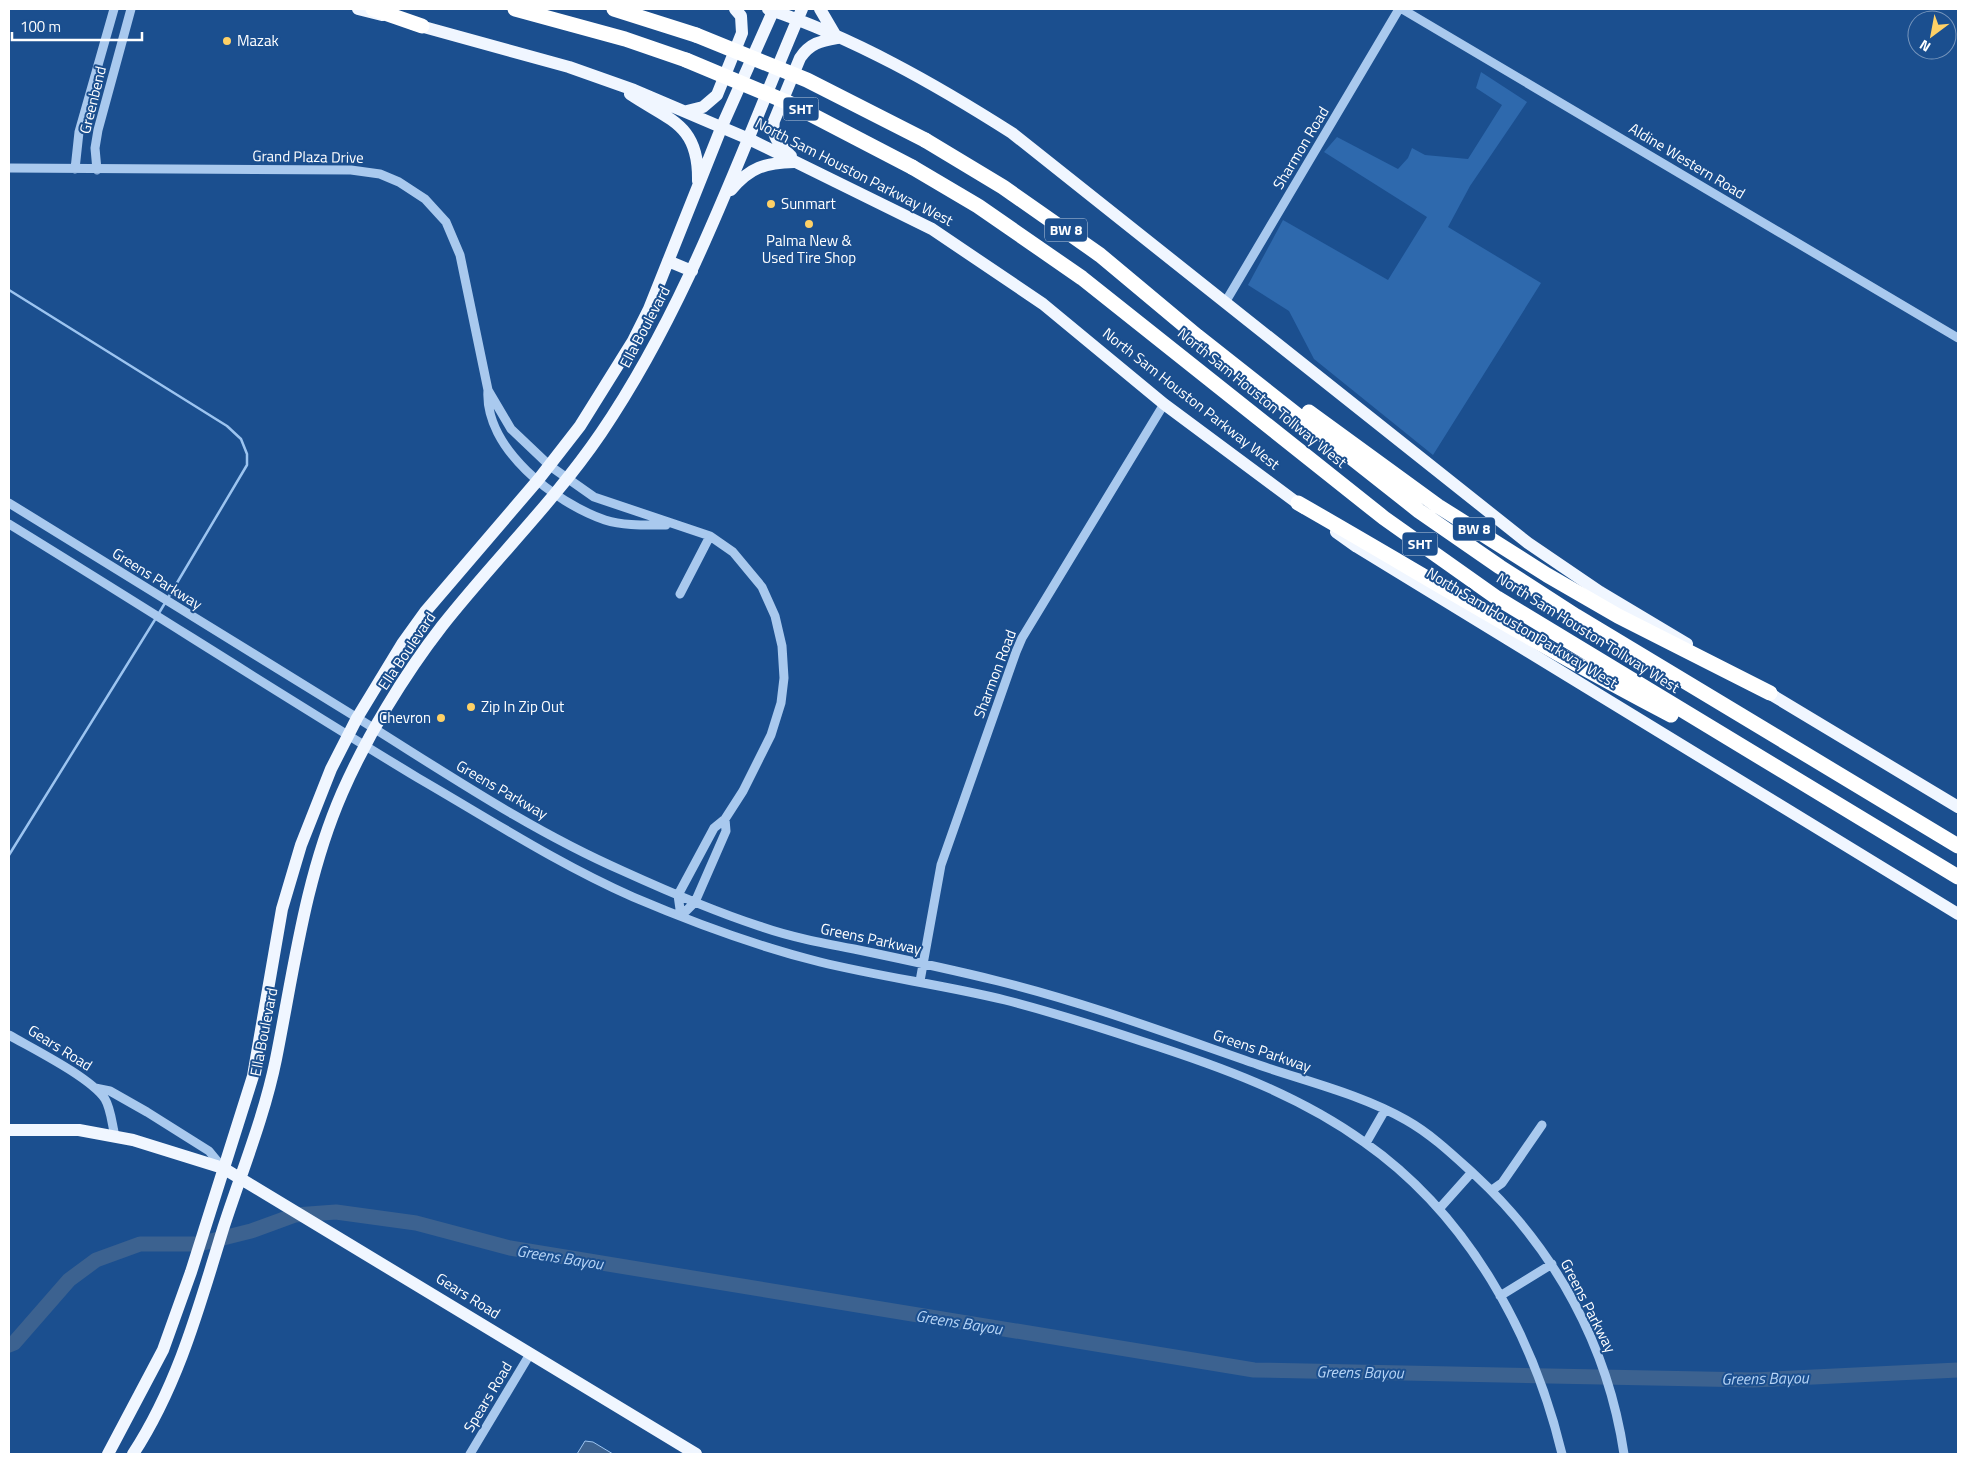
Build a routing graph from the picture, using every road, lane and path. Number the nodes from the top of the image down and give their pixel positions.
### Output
1 (114, 9) edge
2 (131, 9) edge
3 (358, 9) edge
4 (373, 9) edge
5 (514, 9) edge
6 (614, 9) edge
7 (735, 9) edge
8 (772, 9) edge
9 (820, 9) edge
10 (1401, 9) edge
11 (800, 15) edge
12 (422, 26) junction
13 (837, 38) junction
14 (614, 82) junction
15 (687, 111) junction
16 (722, 126) junction
17 (748, 139) junction
18 (796, 162) junction
19 (9, 168) edge
20 (75, 169) junction
21 (97, 170) junction
22 (698, 187) junction
23 (718, 211) junction
24 (668, 261) junction
25 (692, 271) junction
26 (1226, 301) junction
27 (1197, 336) junction
28 (1958, 338) edge
29 (633, 341) junction
30 (650, 353) junction
31 (488, 390) junction
32 (1164, 404) junction
33 (550, 466) junction
34 (568, 479) junction
35 (538, 480) junction
36 (555, 494) junction
37 (9, 504) edge
38 (1298, 504) junction
39 (9, 524) edge
40 (671, 524) junction
41 (60, 535) junction
42 (710, 536) junction
43 (52, 550) junction
44 (451, 580) junction
45 (469, 594) junction
46 (680, 594) dead end
47 (266, 662) junction
48 (256, 677) junction
49 (1770, 693) junction
50 (357, 718) junction
51 (375, 729) junction
52 (347, 734) junction
53 (366, 746) junction
54 (1796, 780) junction
55 (475, 791) junction
56 (467, 806) junction
57 (1958, 807) edge
58 (726, 819) junction
59 (301, 845) junction
60 (1958, 846) edge
61 (320, 853) junction
62 (1958, 877) edge
63 (678, 895) junction
64 (695, 902) junction
65 (1958, 914) edge
66 (680, 916) junction
67 (794, 936) junction
68 (790, 954) junction
69 (272, 961) junction
70 (922, 964) junction
71 (293, 965) junction
72 (920, 981) junction
73 (9, 1035) edge
74 (253, 1076) junction
75 (271, 1080) junction
76 (94, 1088) junction
77 (1385, 1110) junction
78 (1542, 1125) dead end
79 (9, 1130) edge
80 (115, 1136) junction
81 (1366, 1143) junction
82 (223, 1168) junction
83 (1472, 1172) junction
84 (240, 1178) junction
85 (1492, 1190) junction
86 (1439, 1208) junction
87 (1552, 1264) junction
88 (1500, 1296) junction
89 (530, 1354) junction
90 (108, 1454) edge
91 (134, 1454) edge
92 (470, 1454) edge
93 (696, 1454) edge
94 (1562, 1454) edge
95 (1624, 1454) edge

1 - 20 street, Greenbend
2 - 21 street, Greenbend
3 - 12 main road, North Sam Houston Parkway West
4 - 12 highway
5 - 54 highway, North Sam Houston Tollway West / SHT, bridge
6 - 27 highway, BW 8, bridge
7 - 15 main road
8 - 11 main road
8 - 16 main road, Ella Boulevard
9 - 13 main road
10 - 26 street, Sharmon Road
10 - 28 street, Aldine Western Road
11 - 13 main road
11 - 17 main road, Ella Boulevard
12 - 14 main road, North Sam Houston Parkway West
13 - 18 main road
13 - 26 main road
14 - 15 main road, North Sam Houston Parkway West
14 - 22 main road
15 - 16 main road, North Sam Houston Parkway West
16 - 17 main road, North Sam Houston Parkway West
16 - 22 main road, Ella Boulevard
17 - 18 main road, North Sam Houston Parkway West
17 - 23 main road, Ella Boulevard
18 - 23 main road
18 - 32 main road, North Sam Houston Parkway West
19 - 20 street, Grand Plaza Drive
20 - 21 street, Grand Plaza Drive
21 - 31 street, Grand Plaza Drive
22 - 24 main road, Ella Boulevard
23 - 25 main road, Ella Boulevard
24 - 25 main road
24 - 29 main road, Ella Boulevard
25 - 30 main road, Ella Boulevard
26 - 49 main road
27 - 49 highway, BW 8
27 - 60 highway, North Sam Houston Tollway West / SHT
29 - 30 main road
29 - 33 main road, Ella Boulevard
30 - 34 main road, Ella Boulevard
31 - 33 street, Grand Plaza Drive
31 - 35 street, Grand Plaza Drive
32 - 38 main road, North Sam Houston Parkway West
32 - 70 street, Sharmon Road
33 - 34 street, Grand Plaza Drive
33 - 35 main road, Ella Boulevard
34 - 36 main road, Ella Boulevard
34 - 40 street, Grand Plaza Drive
35 - 36 street, Grand Plaza Drive
35 - 44 main road, Ella Boulevard
36 - 40 street, Grand Plaza Drive
36 - 45 main road, Ella Boulevard
37 - 41 street, Greens Parkway
38 - 54 highway
38 - 65 main road, North Sam Houston Parkway West
39 - 43 street, Greens Parkway
40 - 42 street, Grand Plaza Drive
41 - 43 street
41 - 47 street, Greens Parkway
42 - 46 street
42 - 58 street, Grand Plaza Drive
43 - 48 street, Greens Parkway
44 - 45 main road
44 - 50 main road, Ella Boulevard
45 - 51 main road, Ella Boulevard
47 - 48 street
47 - 50 street, Greens Parkway
48 - 52 street, Greens Parkway
49 - 57 main road, BW 8
50 - 51 street, Greens Parkway
50 - 52 main road, Ella Boulevard
51 - 53 main road, Ella Boulevard
51 - 55 street, Greens Parkway
52 - 53 street, Greens Parkway
52 - 59 main road, Ella Boulevard
53 - 56 street, Greens Parkway
53 - 61 main road, Ella Boulevard
54 - 62 highway, North Sam Houston Tollway West / SHT
55 - 56 street
55 - 63 street, Greens Parkway
56 - 66 street, Greens Parkway
58 - 63 street, Grand Plaza Drive
58 - 64 street, Grand Plaza Drive
59 - 61 main road
59 - 69 main road, Ella Boulevard
61 - 71 main road, Ella Boulevard
63 - 64 street, Greens Parkway
63 - 66 street
64 - 66 street, Grand Plaza Drive
64 - 67 street, Greens Parkway
66 - 68 street, Greens Parkway
67 - 68 street
67 - 70 street, Greens Parkway
68 - 72 street, Greens Parkway
69 - 71 main road
69 - 74 main road, Ella Boulevard
70 - 72 street, Sharmon Road
70 - 77 street, Greens Parkway
71 - 75 main road, Ella Boulevard
72 - 81 street, Greens Parkway
73 - 76 street, Gears Road
74 - 75 main road
74 - 82 main road, Ella Boulevard
75 - 84 main road, Ella Boulevard
76 - 80 street, Gears Road
76 - 82 street, Gears Road
77 - 81 street
77 - 83 street, Greens Parkway
78 - 85 street
79 - 80 main road
80 - 82 main road, Gears Road
81 - 86 street, Greens Parkway
82 - 84 main road, Gears Road
82 - 90 main road, Ella Boulevard
83 - 85 street, Greens Parkway
83 - 86 street
84 - 89 main road, Gears Road
84 - 91 main road, Ella Boulevard
85 - 87 street, Greens Parkway
86 - 88 street, Greens Parkway
87 - 88 street
87 - 95 street, Greens Parkway
88 - 94 street, Greens Parkway
89 - 92 street, Spears Road
89 - 93 main road, Gears Road

